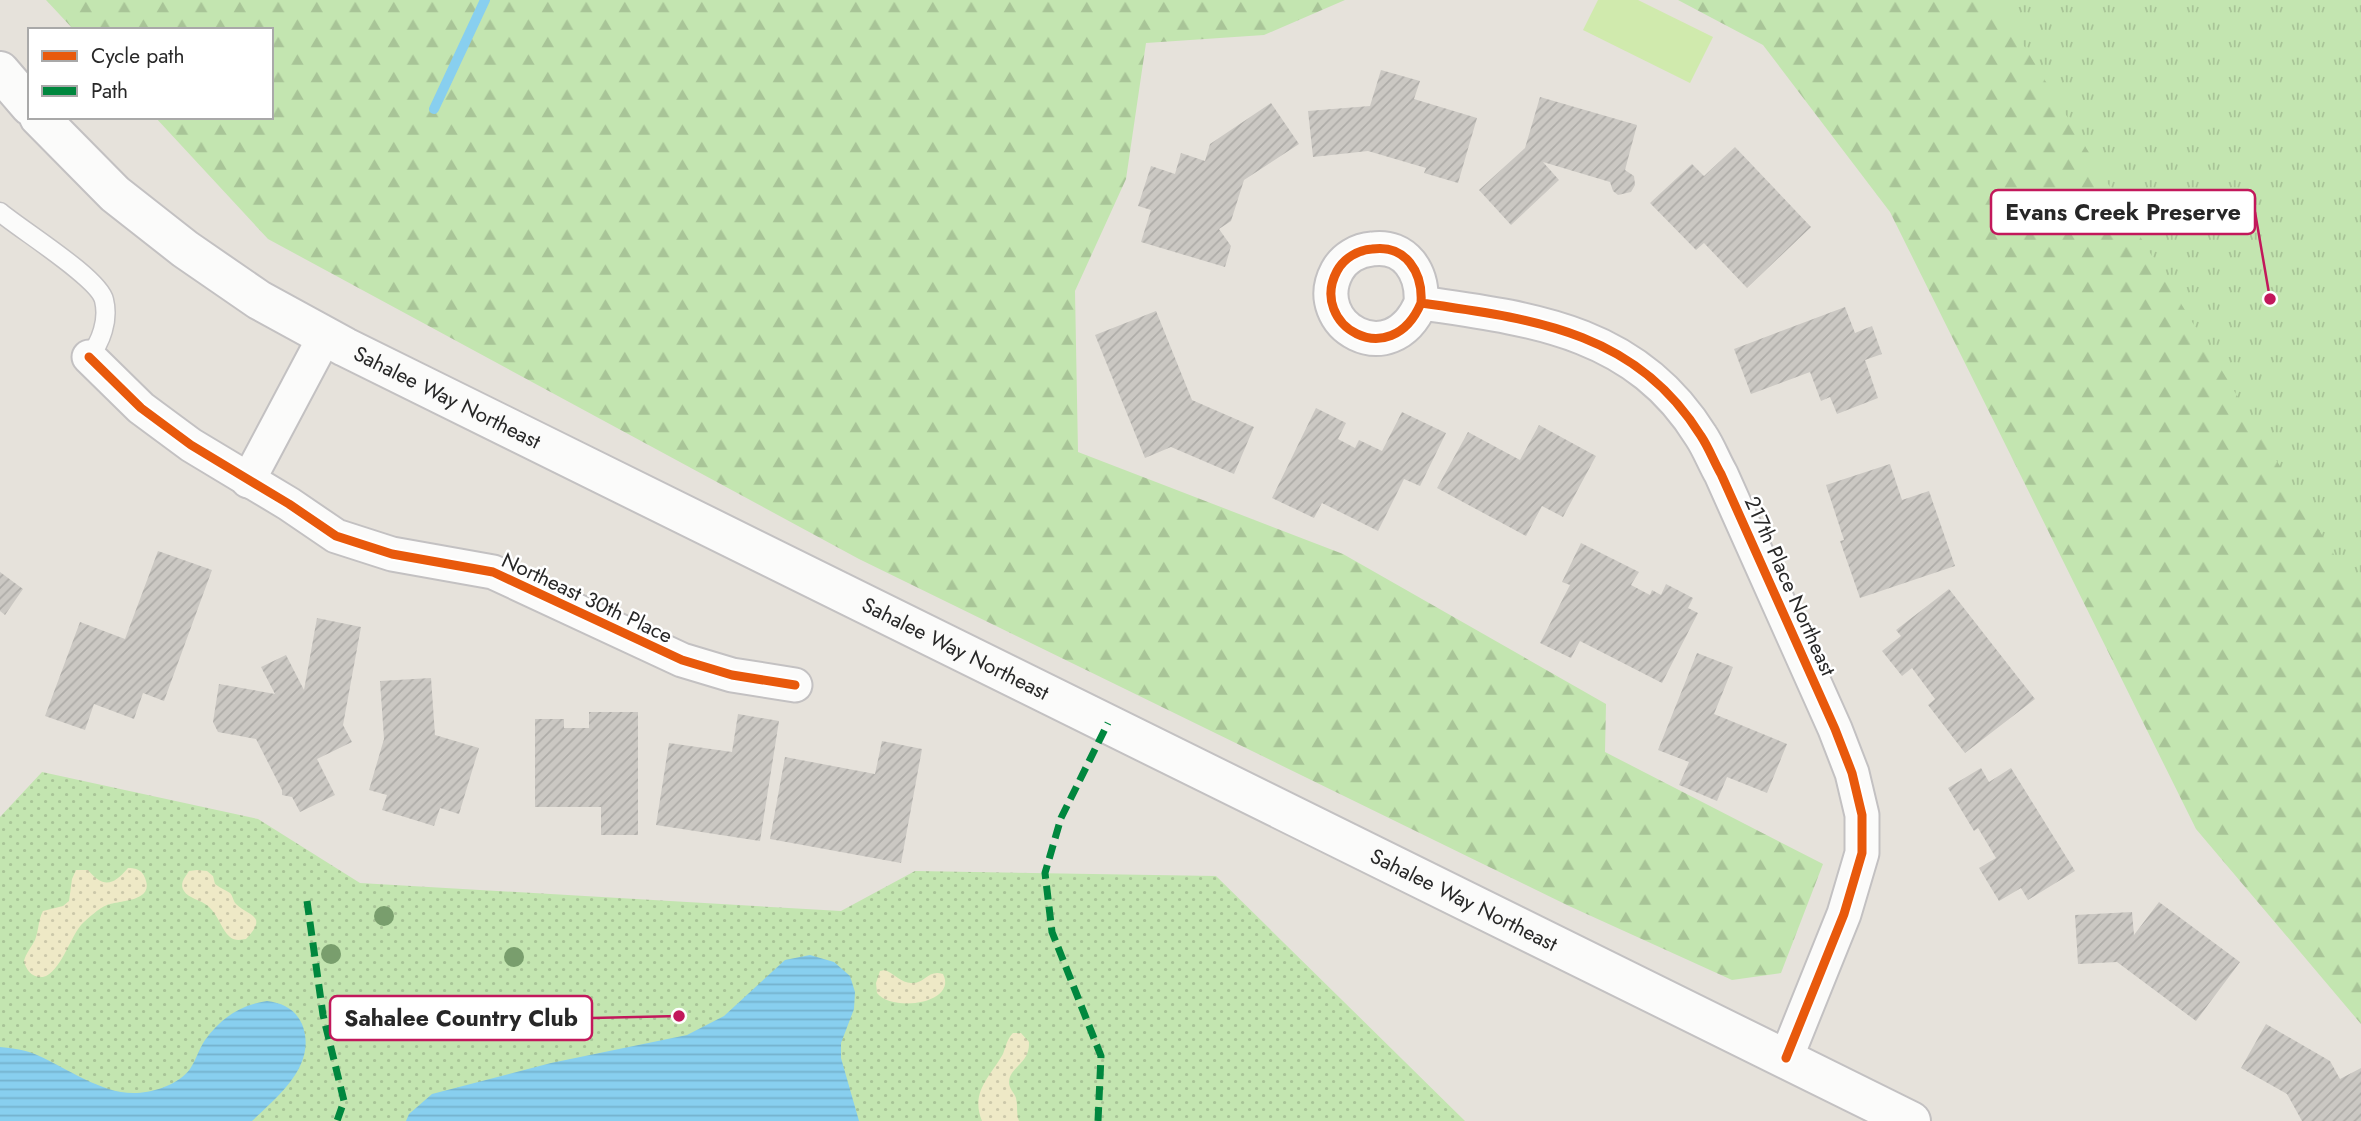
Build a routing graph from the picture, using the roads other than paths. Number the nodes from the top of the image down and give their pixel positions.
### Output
1 (0, 71) edge
2 (28, 104) edge
3 (41, 119) edge
4 (0, 212) edge
5 (1421, 303) dead end
6 (325, 336) junction
7 (89, 357) joint
8 (248, 481) junction
9 (795, 685) dead end
10 (1786, 1058) junction
11 (1911, 1121) edge

1 - 2 main road
3 - 6 main road, Sahalee Way Northeast
4 - 7 lane
5 - 10 street, 217th Place Northeast
6 - 8 street
6 - 10 main road, Sahalee Way Northeast
7 - 8 street, Northeast 30th Place
8 - 9 street, Northeast 30th Place
10 - 11 main road, Sahalee Way Northeast

